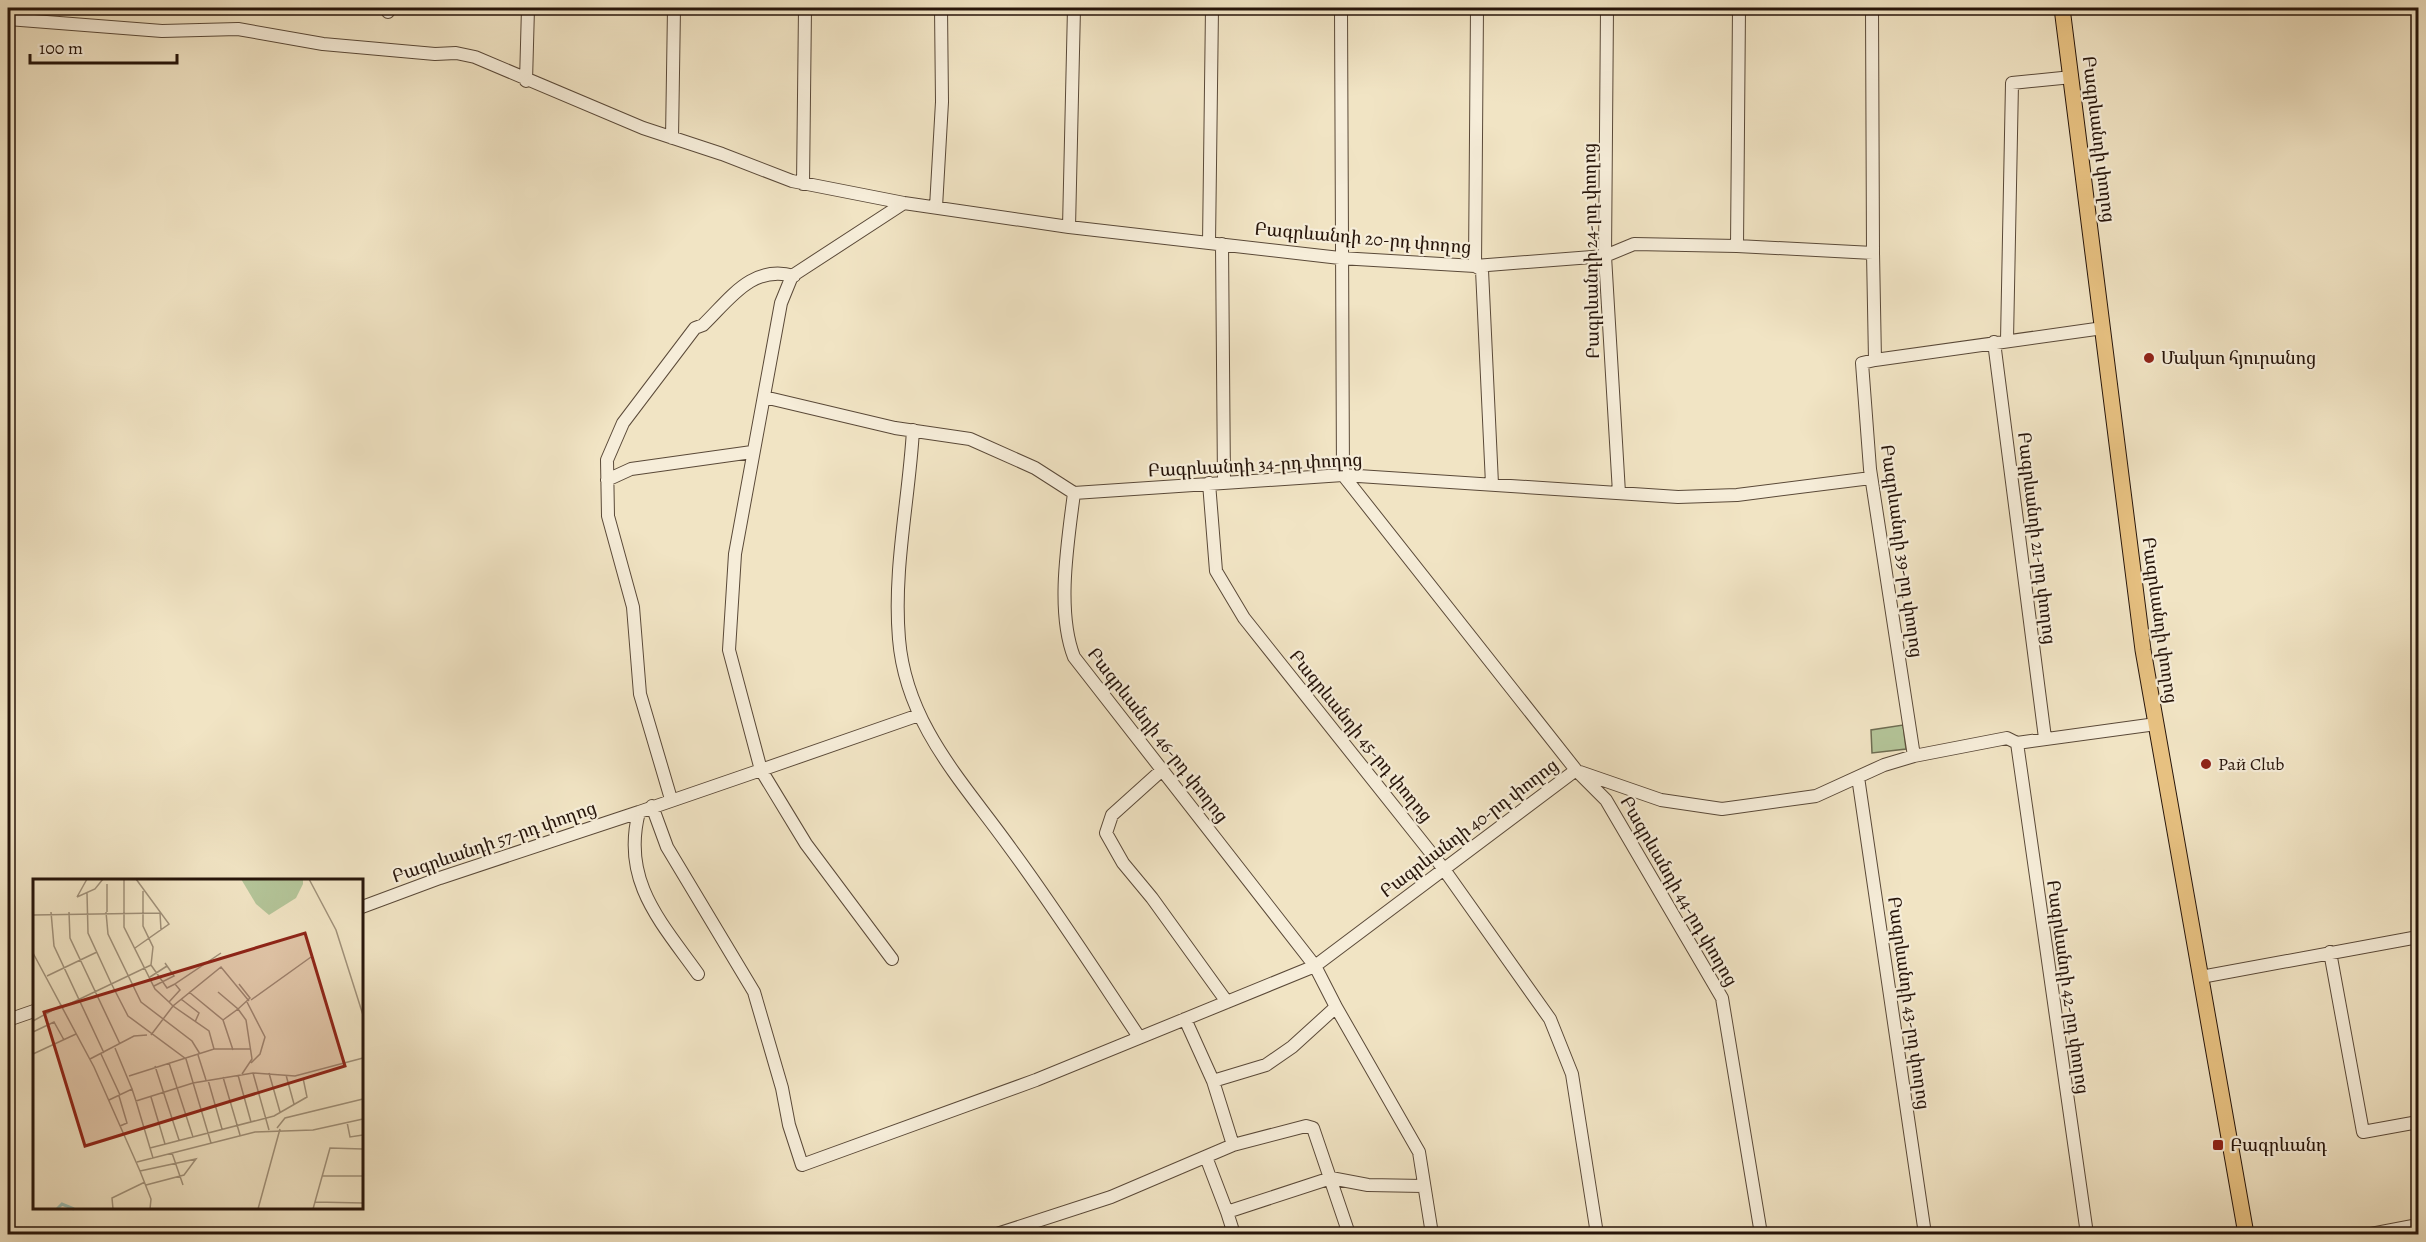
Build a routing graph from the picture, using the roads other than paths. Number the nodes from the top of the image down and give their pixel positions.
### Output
1 (528, 8) edge
2 (674, 8) edge
3 (805, 8) edge
4 (941, 8) edge
5 (1074, 8) edge
6 (1212, 8) edge
7 (1341, 8) edge
8 (1477, 8) edge
9 (1607, 8) edge
10 (1739, 8) edge
11 (1872, 8) edge
12 (2062, 8) edge
13 (8, 19) edge
14 (2072, 77) junction
15 (526, 81) junction
16 (672, 138) junction
17 (803, 184) junction
18 (904, 203) junction
19 (936, 207) junction
20 (1069, 226) junction
21 (1209, 243) junction
22 (1222, 244) junction
23 (1737, 246) junction
24 (1873, 253) junction
25 (1605, 256) junction
26 (1340, 258) junction
27 (1475, 266) junction
28 (794, 276) junction
29 (2103, 328) junction
30 (2007, 340) junction
31 (1994, 342) junction
32 (1875, 360) junction
33 (765, 397) junction
34 (913, 430) junction
35 (752, 452) junction
36 (1343, 475) junction
37 (1871, 478) junction
38 (607, 480) junction
39 (1224, 482) junction
40 (1209, 483) junction
41 (1492, 484) junction
42 (1074, 493) junction
43 (1619, 493) junction
44 (919, 715) junction
45 (2156, 724) junction
46 (2045, 738) junction
47 (2017, 743) junction
48 (1914, 756) junction
49 (761, 770) junction
50 (1162, 770) junction
51 (1576, 770) junction
52 (1858, 777) junction
53 (671, 800) junction
54 (652, 806) junction
55 (639, 812) junction
56 (1443, 868) junction
57 (363, 908) edge
58 (2418, 937) edge
59 (2330, 952) junction
60 (892, 959) dead end
61 (1315, 966) junction
62 (698, 974) dead end
63 (2201, 977) junction
64 (1227, 1002) junction
65 (1336, 1007) junction
66 (33, 1011) edge
67 (1185, 1019) junction
68 (8, 1020) edge
69 (1139, 1037) junction
70 (1213, 1081) junction
71 (2418, 1122) edge
72 (1233, 1145) junction
73 (1206, 1157) junction
74 (1331, 1178) junction
75 (1424, 1186) junction
76 (1227, 1212) junction
77 (2418, 1225) edge
78 (997, 1234) edge
79 (1234, 1234) edge
80 (1349, 1234) edge
81 (1432, 1234) edge
82 (1597, 1234) edge
83 (1761, 1234) edge
84 (1925, 1234) edge
85 (2087, 1234) edge
86 (2246, 1234) edge
87 (2371, 1234) edge

1 - 15 street
2 - 16 street
3 - 17 street
4 - 19 street
5 - 20 street
6 - 21 street
7 - 26 street
8 - 27 street
9 - 25 street, Բագրևանդի 24-րդ փողոց
10 - 23 street
11 - 24 street
12 - 14 main road, Բագրևանդի փողոց
13 - 15 street, Բագրևանդի 20-րդ փողոց
14 - 29 main road, Բագրևանդի փողոց
14 - 30 street
15 - 16 street, Բագրևանդի 20-րդ փողոց
16 - 17 street, Բագրևանդի 20-րդ փողոց
17 - 18 street, Բագրևանդի 20-րդ փողոց
18 - 19 street, Բագրևանդի 20-րդ փողոց
18 - 28 street
19 - 20 street, Բագրևանդի 20-րդ փողոց
20 - 21 street, Բագրևանդի 20-րդ փողոց
21 - 22 street, Բագրևանդի 20-րդ փողոց
22 - 26 street, Բագրևանդի 20-րդ փողոց
22 - 39 street
23 - 24 street, Բագրևանդի 20-րդ փողոց
23 - 25 street, Բագրևանդի 20-րդ փողոց
24 - 32 street
25 - 27 street, Բագրևանդի 20-րդ փողոց
25 - 43 street, Բագրևանդի 24-րդ փողոց
26 - 27 street, Բագրևանդի 20-րդ փողոց
26 - 36 street
27 - 41 street
28 - 33 street
28 - 38 street
29 - 30 street
29 - 45 main road, Բագրևանդի փողոց
30 - 31 street
31 - 32 street
31 - 46 street, Բագրևանդի 21-րդ փողոց
32 - 37 street, Բագրևանդի 39-րդ փողոց
33 - 34 street
33 - 35 street
34 - 42 street
34 - 44 street
35 - 38 street
35 - 49 street
36 - 39 street, Բագրևանդի 34-րդ փողոց
36 - 41 street, Բագրևանդի 34-րդ փողոց
36 - 51 street, Բագրևանդի 44-րդ փողոց
37 - 43 street, Բագրևանդի 34-րդ փողոց
37 - 48 street, Բագրևանդի 39-րդ փողոց
38 - 53 street
39 - 40 street, Բագրևանդի 34-րդ փողոց
40 - 42 street, Բագրևանդի 34-րդ փողոց
40 - 56 street, Բագրևանդի 45-րդ փողոց
41 - 43 street, Բագրևանդի 34-րդ փողոց
42 - 50 street, Բագրևանդի 46-րդ փողոց
44 - 49 street, Բագրևանդի 57-րդ փողոց
44 - 69 street
45 - 46 street, Բագրևանդի 40-րդ փողոց
45 - 63 main road, Բագրևանդի փողոց
46 - 47 street, Բագրևանդի 40-րդ փողոց
47 - 48 street, Բագրևանդի 40-րդ փողոց
47 - 85 street, Բագրևանդի 42-րդ փողոց
48 - 52 street, Բագրևանդի 40-րդ փողոց
49 - 53 street, Բագրևանդի 57-րդ փողոց
49 - 60 street
50 - 61 street, Բագրևանդի 46-րդ փողոց
50 - 64 street
51 - 52 street, Բագրևանդի 40-րդ փողոց
51 - 56 street, Բագրևանդի 40-րդ փողոց
51 - 83 street, Բագրևանդի 44-րդ փողոց
52 - 84 street, Բագրևանդի 43-րդ փողոց
53 - 54 street, Բագրևանդի 57-րդ փողոց
54 - 55 street, Բագրևանդի 57-րդ փողոց
54 - 69 street, Բագրևանդի 40-րդ փողոց
55 - 57 street, Բագրևանդի 57-րդ փողոց
55 - 62 street
56 - 61 street, Բագրևանդի 40-րդ փողոց
56 - 82 street, Բագրևանդի 45-րդ փողոց
58 - 59 street
59 - 63 street
59 - 71 street
61 - 64 street, Բագրևանդի 40-րդ փողոց
61 - 65 street
63 - 86 main road, Բագրևանդի փողոց
64 - 67 street, Բագրևանդի 40-րդ փողոց
65 - 70 street
65 - 75 street
66 - 68 street
67 - 69 street, Բագրևանդի 40-րդ փողոց
67 - 70 street
70 - 72 street
72 - 73 street
72 - 74 street
73 - 76 street
73 - 78 street
74 - 75 street
74 - 76 street
74 - 80 street
75 - 81 street
76 - 79 street
77 - 87 street

